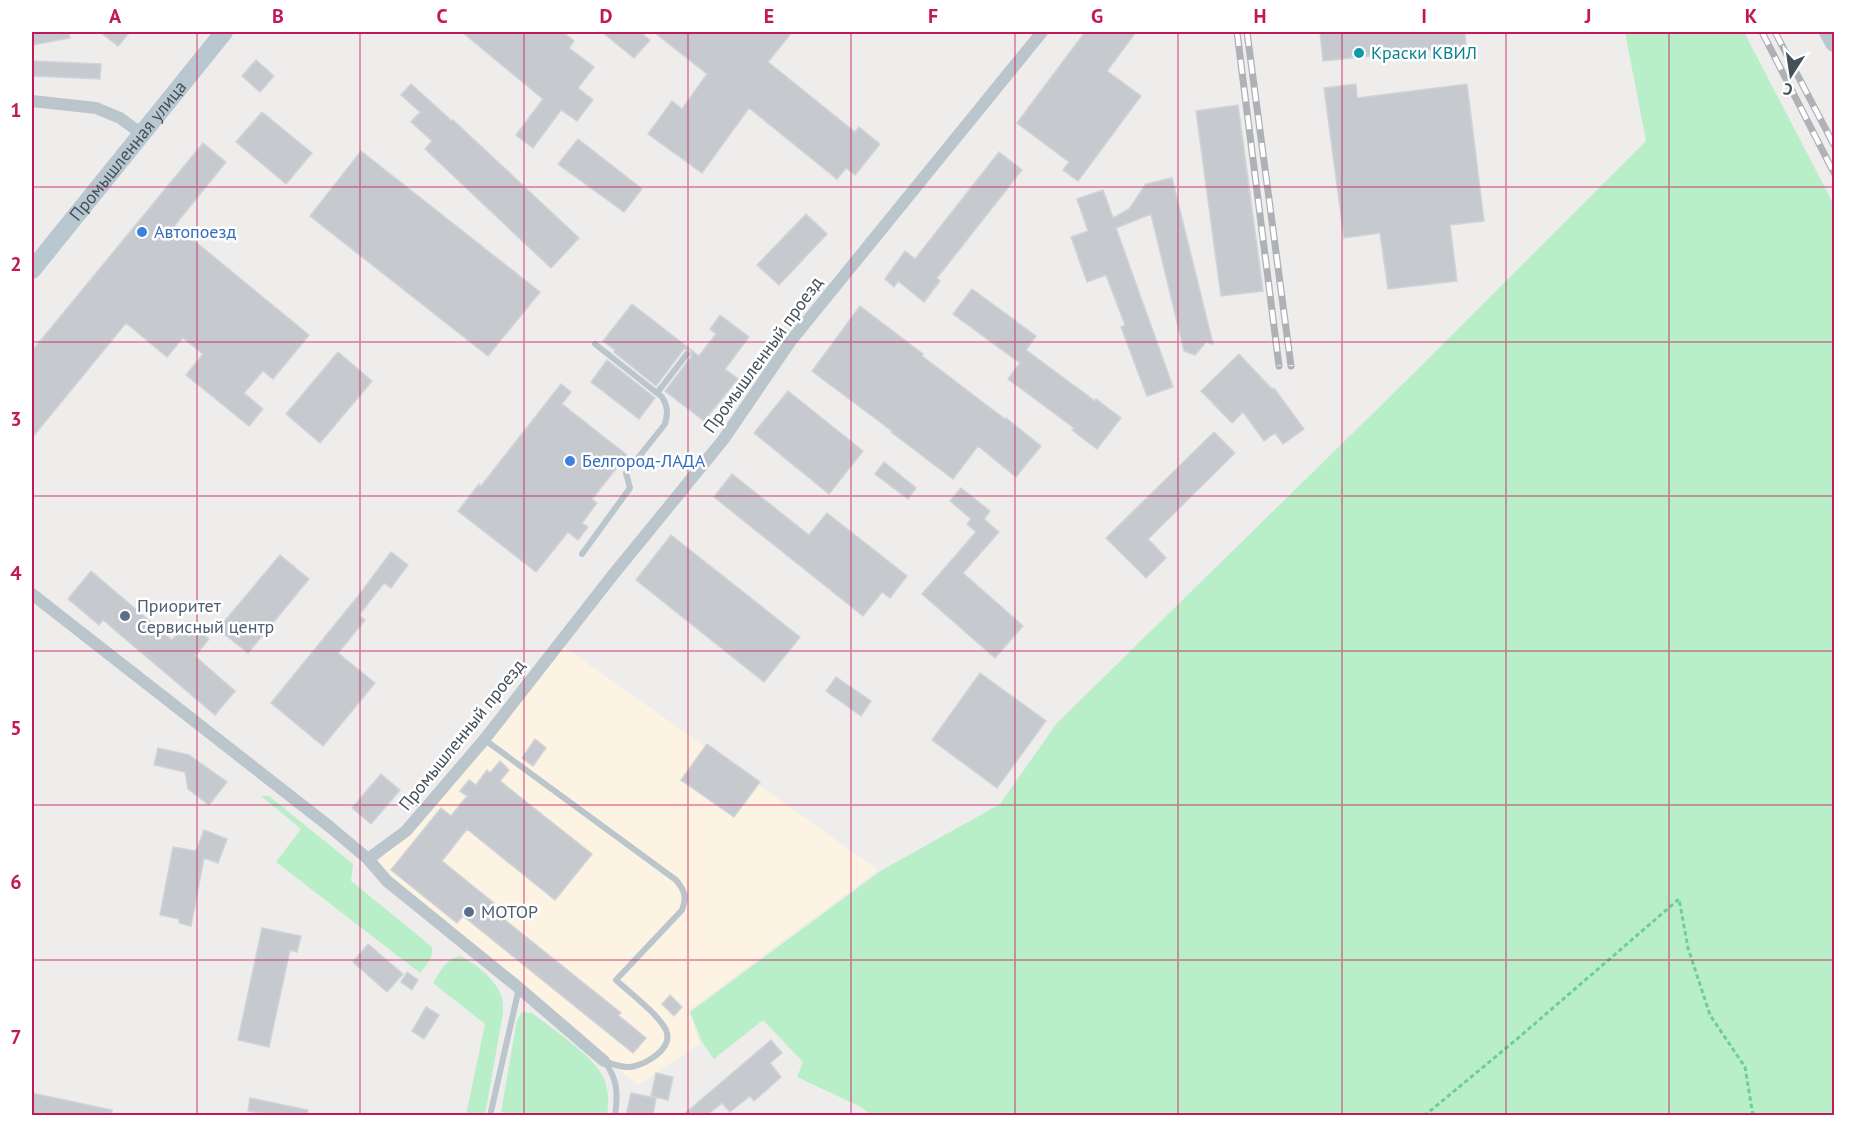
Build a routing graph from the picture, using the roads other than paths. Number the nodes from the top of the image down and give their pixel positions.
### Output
1 (224, 32) edge
2 (1042, 32) edge
3 (1828, 32) edge
4 (1834, 43) edge
5 (32, 101) edge
6 (141, 134) junction
7 (32, 270) edge
8 (595, 344) dead end
9 (687, 354) dead end
10 (657, 393) junction
11 (582, 554) dead end
12 (32, 594) edge
13 (484, 740) junction
14 (368, 859) junction
15 (519, 988) junction
16 (604, 1061) junction
17 (490, 1116) edge
18 (615, 1116) edge

1 - 6 street, Промышленная улица
2 - 13 street, Промышленный проезд
3 - 4 street
5 - 6 street
6 - 7 street, Промышленная улица
8 - 10 lane
9 - 10 lane
10 - 11 lane
12 - 14 street
13 - 14 street, Промышленный проезд
13 - 16 lane
14 - 15 street
15 - 16 street
15 - 17 lane
16 - 18 lane

